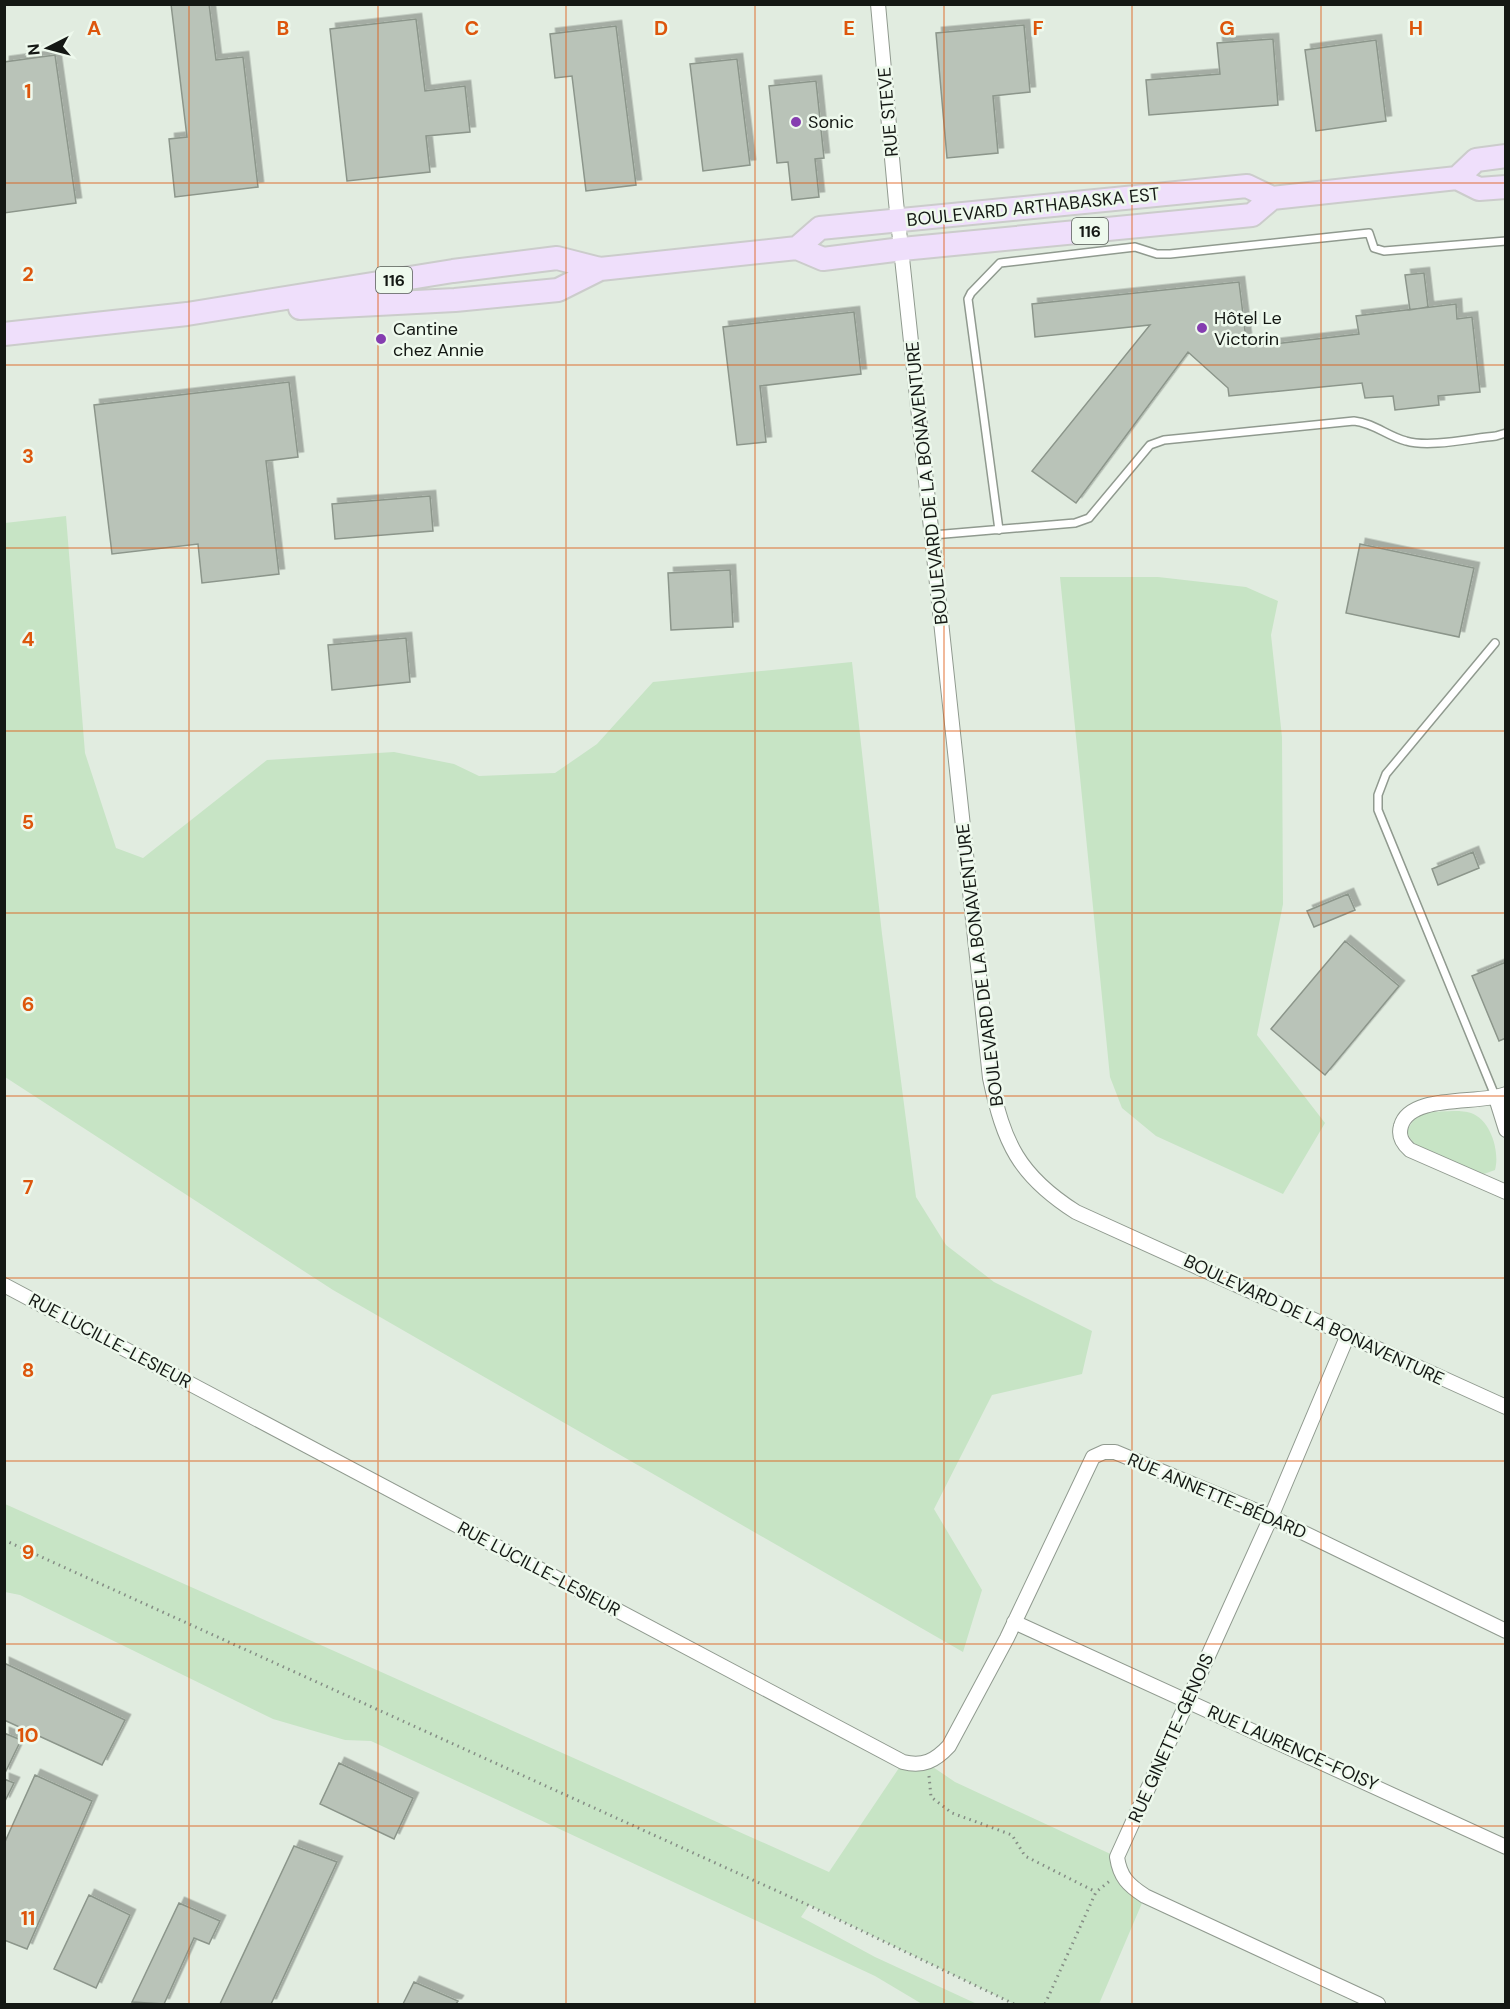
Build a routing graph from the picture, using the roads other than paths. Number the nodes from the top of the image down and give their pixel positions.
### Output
1 (878, 4) edge
2 (1506, 156) edge
3 (1457, 178) junction
4 (1506, 187) edge
5 (1272, 198) junction
6 (898, 220) junction
7 (1506, 241) edge
8 (797, 248) junction
9 (902, 249) junction
10 (600, 269) junction
11 (188, 314) junction
12 (4, 333) edge
13 (1506, 433) edge
14 (999, 530) junction
15 (933, 535) junction
16 (1495, 643) dead end
17 (1501, 1096) edge
18 (1506, 1130) edge
19 (1506, 1192) edge
20 (4, 1285) edge
21 (1347, 1337) junction
22 (1506, 1407) edge
23 (1271, 1517) junction
24 (1014, 1622) junction
25 (1506, 1631) edge
26 (1188, 1701) junction
27 (1506, 1847) edge
28 (1378, 2004) edge

1 - 6 street, RUE STEVE
2 - 3 main road
3 - 4 main road, BOULEVARD ARTHABASKA EST / 116
3 - 5 main road, BOULEVARD ARTHABASKA EST / 116
5 - 6 main road, BOULEVARD ARTHABASKA EST / 116
5 - 9 main road, BOULEVARD ARTHABASKA EST / 116
6 - 8 main road, BOULEVARD ARTHABASKA EST / 116
6 - 9 street, BOULEVARD DE LA BONAVENTURE
7 - 14 lane
8 - 9 main road, BOULEVARD ARTHABASKA EST / 116
8 - 10 main road, BOULEVARD ARTHABASKA EST / 116
9 - 15 street, BOULEVARD DE LA BONAVENTURE
10 - 11 main road, BOULEVARD ARTHABASKA EST / 116
10 - 11 main road, BOULEVARD ARTHABASKA EST / 116
11 - 12 main road, BOULEVARD ARTHABASKA EST / 116
13 - 14 lane
14 - 15 lane
15 - 21 street, BOULEVARD DE LA BONAVENTURE
16 - 17 lane
17 - 18 street
17 - 19 street
20 - 24 street, RUE LUCILLE-LESIEUR
21 - 22 street, BOULEVARD DE LA BONAVENTURE
21 - 23 street, RUE GINETTE-GENOIS
23 - 24 street, RUE ANNETTE-BÉDARD
23 - 25 street, RUE ANNETTE-BÉDARD
23 - 26 street, RUE GINETTE-GENOIS
24 - 26 street, RUE LAURENCE-FOISY
26 - 27 street, RUE LAURENCE-FOISY
26 - 28 street, RUE GINETTE-GENOIS

